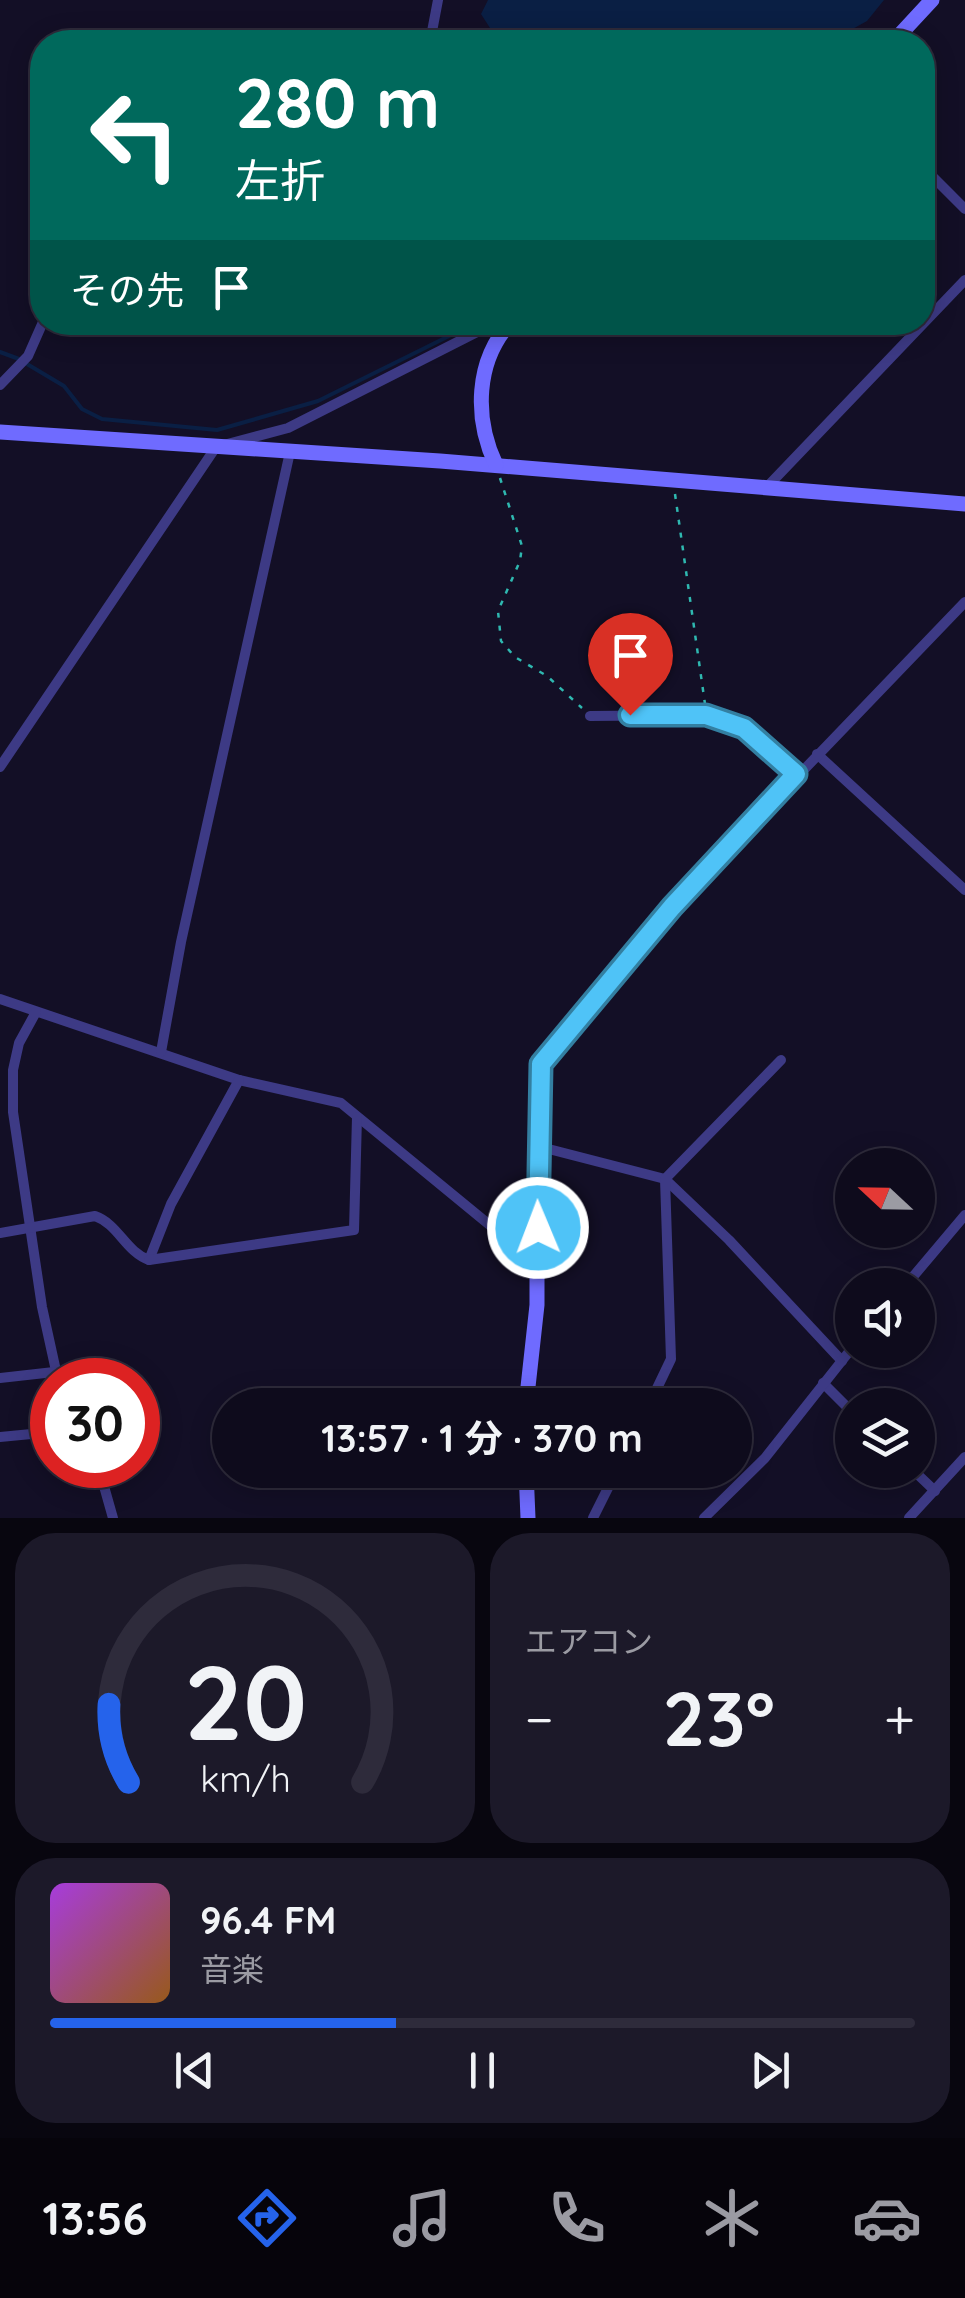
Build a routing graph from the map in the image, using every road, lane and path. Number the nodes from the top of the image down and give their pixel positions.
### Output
1 (438, 0) edge
2 (932, 0) edge
3 (432, 30) edge
4 (904, 30) edge
5 (935, 179) edge
6 (965, 209) edge
7 (965, 280) edge
8 (935, 311) edge
9 (37, 335) edge
10 (465, 335) edge
11 (493, 335) edge
12 (500, 335) edge
13 (912, 335) edge
14 (497, 338) junction
15 (0, 386) edge
16 (0, 432) edge
17 (216, 447) junction
18 (290, 452) junction
19 (496, 466) junction
20 (673, 481) junction
21 (765, 488) junction
22 (965, 504) edge
23 (965, 602) edge
24 (706, 715) junction
25 (590, 716) joint
26 (817, 754) junction
27 (0, 767) edge
28 (796, 774) junction
29 (965, 890) edge
30 (0, 999) edge
31 (36, 1012) junction
32 (160, 1052) junction
33 (782, 1060) dead end
34 (239, 1080) junction
35 (358, 1117) junction
36 (537, 1146) junction
37 (665, 1179) junction
38 (965, 1216) edge
39 (31, 1227) junction
40 (0, 1234) edge
41 (148, 1260) junction
42 (537, 1264) junction
43 (921, 1268) edge
44 (835, 1354) edge
45 (53, 1358) edge
46 (836, 1368) edge
47 (30, 1377) edge
48 (0, 1378) edge
49 (823, 1383) junction
50 (528, 1388) edge
51 (658, 1388) edge
52 (835, 1395) edge
53 (30, 1435) edge
54 (0, 1438) edge
55 (965, 1457) edge
56 (105, 1488) edge
57 (527, 1488) edge
58 (608, 1488) edge
59 (932, 1488) edge
60 (935, 1491) junction
61 (113, 1518) edge
62 (528, 1518) edge
63 (593, 1518) edge
64 (704, 1518) edge
65 (909, 1518) edge

1 - 3 street
2 - 4 street
5 - 6 street
7 - 8 street
9 - 15 street
10 - 17 street
11 - 14 street
12 - 14 street
13 - 21 street
14 - 19 street
16 - 17 street
17 - 18 street
17 - 27 street
18 - 19 street
18 - 32 street
19 - 20 street
19 - 25 path
20 - 21 street
20 - 24 path
21 - 22 street
23 - 26 street
24 - 25 street
24 - 28 street
26 - 28 street
26 - 29 street
28 - 36 street
30 - 31 street
31 - 32 street
31 - 39 street
32 - 34 street
33 - 37 street
34 - 35 street
34 - 41 street
35 - 41 street
35 - 42 street
36 - 37 street
36 - 42 street
37 - 44 street
37 - 51 street
38 - 43 street
39 - 40 street
39 - 41 street
39 - 45 street
42 - 50 street
46 - 49 street
47 - 48 street
49 - 52 street
49 - 64 street
53 - 54 street
55 - 60 street
56 - 61 street
57 - 62 street
58 - 63 street
59 - 60 street
60 - 65 street

